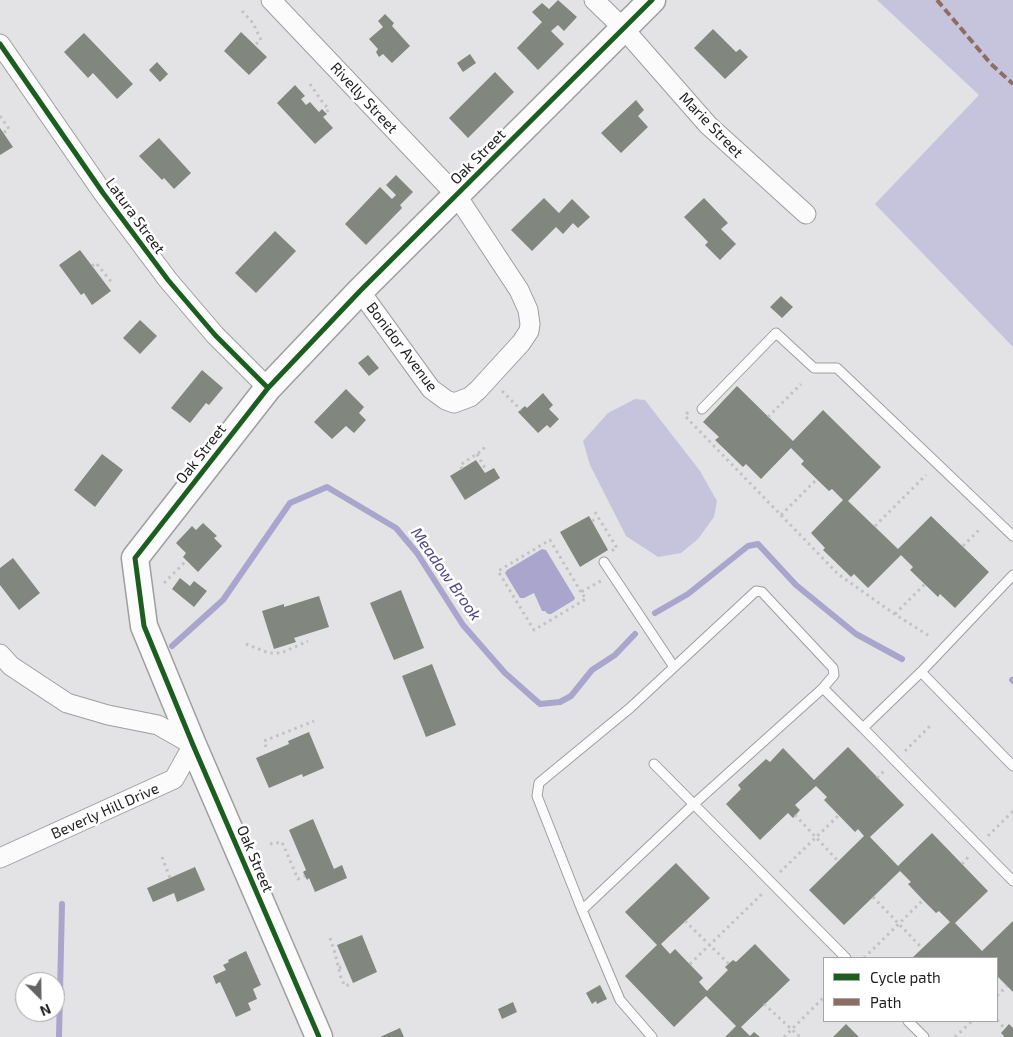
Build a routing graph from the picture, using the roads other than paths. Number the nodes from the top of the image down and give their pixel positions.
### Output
1 (271, 0) edge
2 (594, 0) edge
3 (652, 0) edge
4 (623, 28) junction
5 (0, 44) edge
6 (457, 196) junction
7 (806, 214) dead end
8 (360, 291) junction
9 (268, 388) junction
10 (702, 409) road end
11 (1013, 536) edge
12 (604, 562) road end
13 (1013, 575) edge
14 (0, 654) edge
15 (674, 667) junction
16 (921, 672) junction
17 (823, 688) junction
18 (863, 728) junction
19 (193, 745) junction
20 (654, 764) dead end
21 (1013, 766) edge
22 (694, 804) junction
23 (0, 858) edge
24 (1013, 881) edge
25 (582, 910) junction
26 (845, 957) edge
27 (909, 1022) edge
28 (319, 1037) edge
29 (652, 1037) edge
30 (924, 1037) edge

1 - 6 street, Rivelly Street
2 - 4 street
3 - 4 street, Oak Street
4 - 6 street, Oak Street
4 - 7 street, Marie Street
5 - 9 street, Latura Street
6 - 8 street, Oak Street
6 - 8 street, Bonidor Avenue
8 - 9 street, Oak Street
9 - 19 street, Oak Street
10 - 11 lane
12 - 15 lane
13 - 16 lane
14 - 19 street
15 - 17 lane
15 - 25 lane
16 - 18 lane
16 - 21 lane
17 - 18 lane
17 - 22 lane
18 - 24 lane
19 - 23 street, Beverly Hill Drive
19 - 28 street, Oak Street
20 - 22 lane
22 - 25 lane
22 - 26 lane
25 - 29 lane
27 - 30 lane

